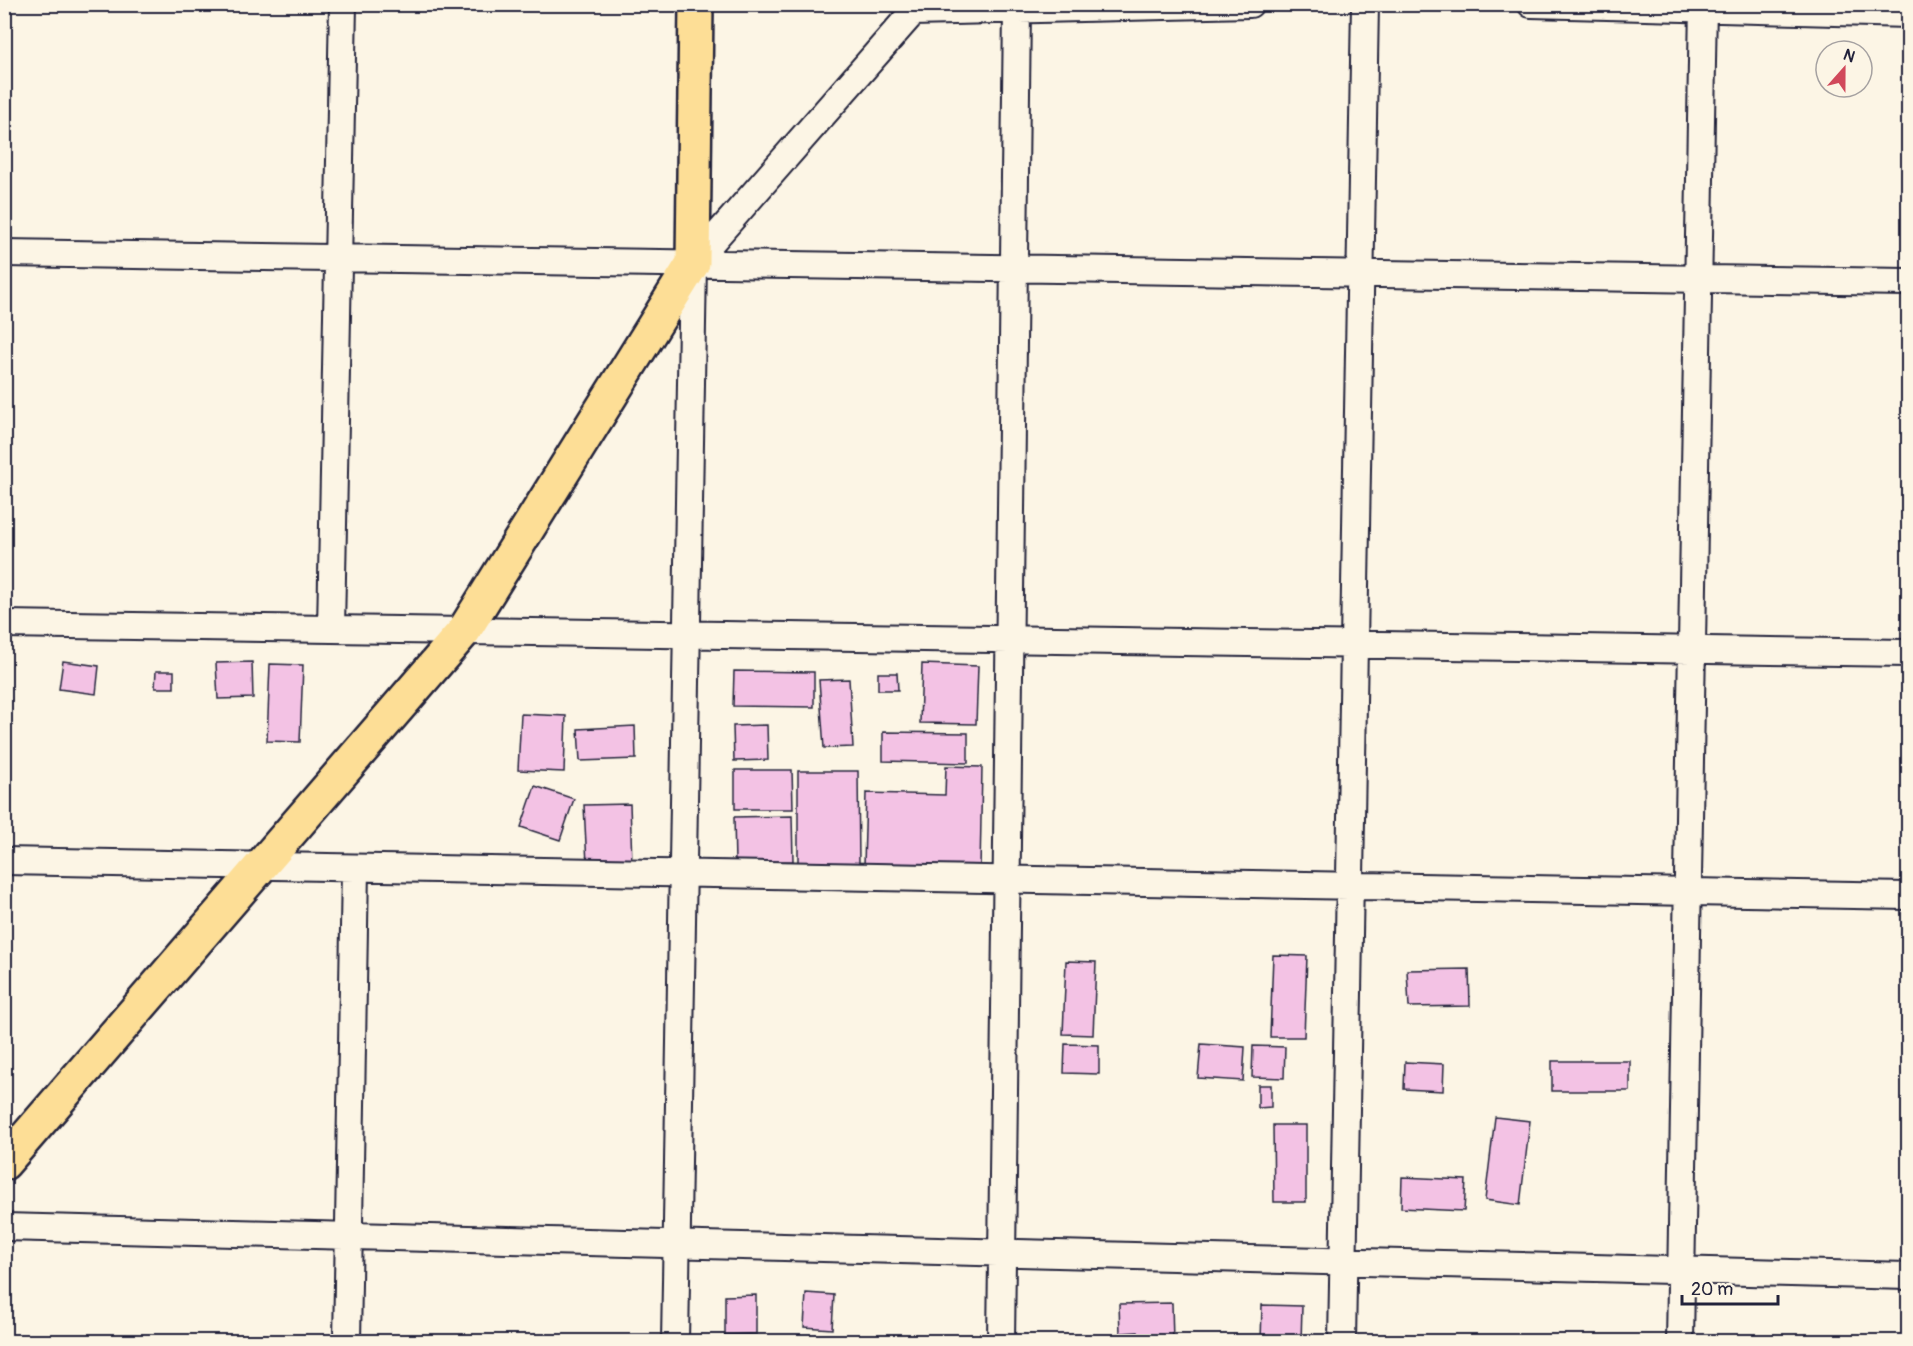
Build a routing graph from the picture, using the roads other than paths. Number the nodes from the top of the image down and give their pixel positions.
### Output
1 (343, 4) edge
2 (696, 4) edge
3 (1250, 4) edge
4 (1365, 4) edge
5 (1531, 4) edge
6 (1703, 7) edge
7 (915, 8) edge
8 (1017, 10) junction
9 (1908, 14) edge
10 (4, 253) edge
11 (339, 258) junction
12 (693, 263) junction
13 (1014, 268) junction
14 (1360, 274) junction
15 (1698, 279) junction
16 (1908, 282) edge
17 (4, 624) edge
18 (332, 629) junction
19 (464, 631) junction
20 (687, 634) junction
21 (1009, 639) junction
22 (1354, 644) junction
23 (1692, 649) junction
24 (1908, 653) edge
25 (4, 861) edge
26 (263, 866) junction
27 (355, 868) junction
28 (683, 873) junction
29 (1007, 879) junction
30 (1350, 886) junction
31 (1688, 892) junction
32 (1908, 896) edge
33 (4, 1163) edge
34 (4, 1227) edge
35 (349, 1236) junction
36 (677, 1244) junction
37 (1002, 1253) junction
38 (1344, 1261) junction
39 (1682, 1270) junction
40 (1908, 1276) edge
41 (347, 1341) edge
42 (675, 1341) edge
43 (1001, 1341) edge
44 (1342, 1341) edge
45 (1680, 1341) edge

1 - 11 street
2 - 12 main road
3 - 8 street
4 - 14 street
5 - 6 street
6 - 9 street
6 - 15 street
7 - 8 street
7 - 12 street
8 - 13 street
10 - 11 street
11 - 12 street
11 - 18 street
12 - 13 street
12 - 19 main road
12 - 20 street
13 - 14 street
13 - 21 street
14 - 15 street
14 - 22 street
15 - 16 street
15 - 23 street
17 - 18 street
18 - 19 street
19 - 20 street
19 - 26 main road
20 - 21 street
20 - 28 street
21 - 22 street
21 - 29 street
22 - 23 street
22 - 30 street
23 - 24 street
23 - 31 street
25 - 26 street
26 - 27 street
26 - 33 main road
27 - 28 street
27 - 35 street
28 - 29 street
28 - 36 street
29 - 30 street
29 - 37 street
30 - 31 street
30 - 38 street
31 - 32 street
31 - 39 street
34 - 35 street
35 - 36 street
35 - 41 street
36 - 37 street
36 - 42 street
37 - 38 street
37 - 43 street
38 - 39 street
38 - 44 street
39 - 40 street
39 - 45 street

